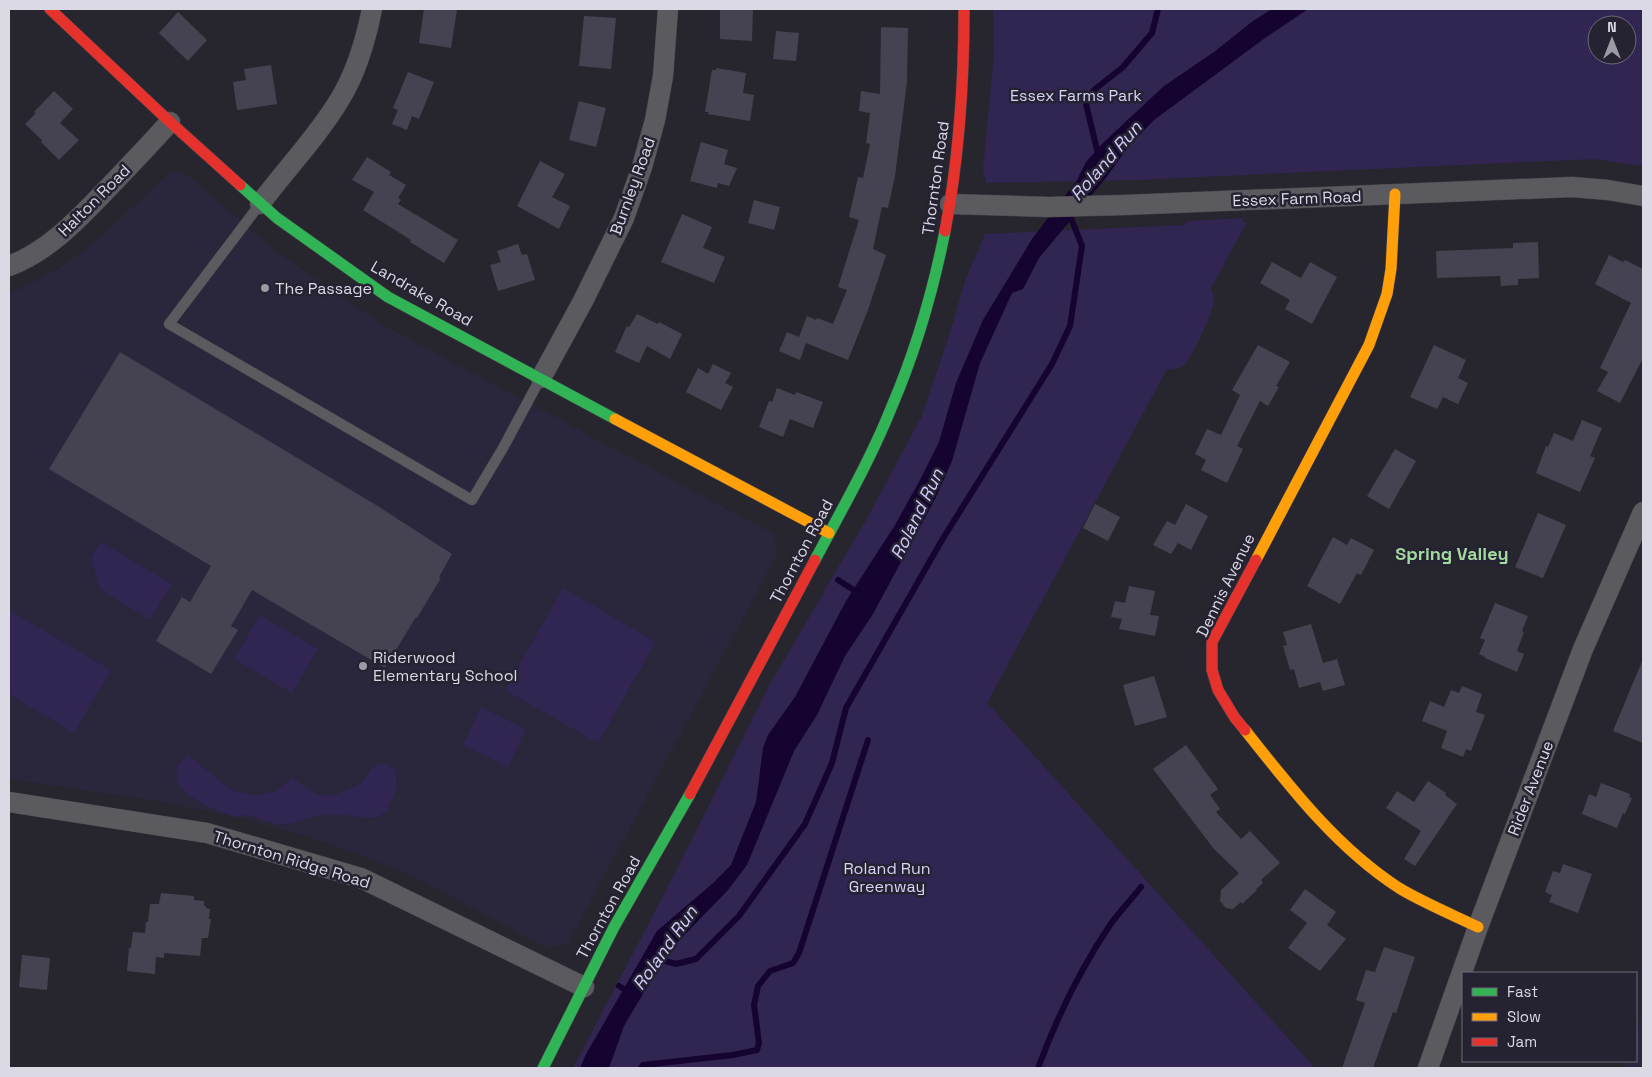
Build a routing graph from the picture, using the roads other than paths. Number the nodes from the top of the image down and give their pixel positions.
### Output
1 (50, 9) edge
2 (372, 9) edge
3 (668, 9) edge
4 (964, 9) edge
5 (170, 122) junction
6 (1395, 194) junction
7 (1643, 196) edge
8 (260, 204) junction
9 (950, 204) junction
10 (9, 266) edge
11 (541, 378) junction
12 (1643, 512) edge
13 (829, 533) junction
14 (9, 802) edge
15 (1478, 927) junction
16 (1462, 972) edge
17 (1462, 972) edge
18 (584, 987) junction
19 (543, 1068) edge
20 (1428, 1068) edge

1 - 5 street, Landrake Road
2 - 8 street
3 - 11 street, Burnley Road
4 - 9 street, Thornton Road
5 - 8 street, Landrake Road
5 - 10 street, Halton Road
6 - 7 street, Essex Farm Road
6 - 9 street, Essex Farm Road
6 - 15 street, Dennis Avenue
8 - 11 street, Landrake Road
8 - 11 lane
9 - 13 street, Thornton Road
11 - 13 street, Landrake Road
12 - 15 street, Rider Avenue
13 - 18 street, Thornton Road
14 - 18 street, Thornton Ridge Road
15 - 16 street, Rider Avenue
17 - 20 street, Rider Avenue
18 - 19 street, Thornton Road

